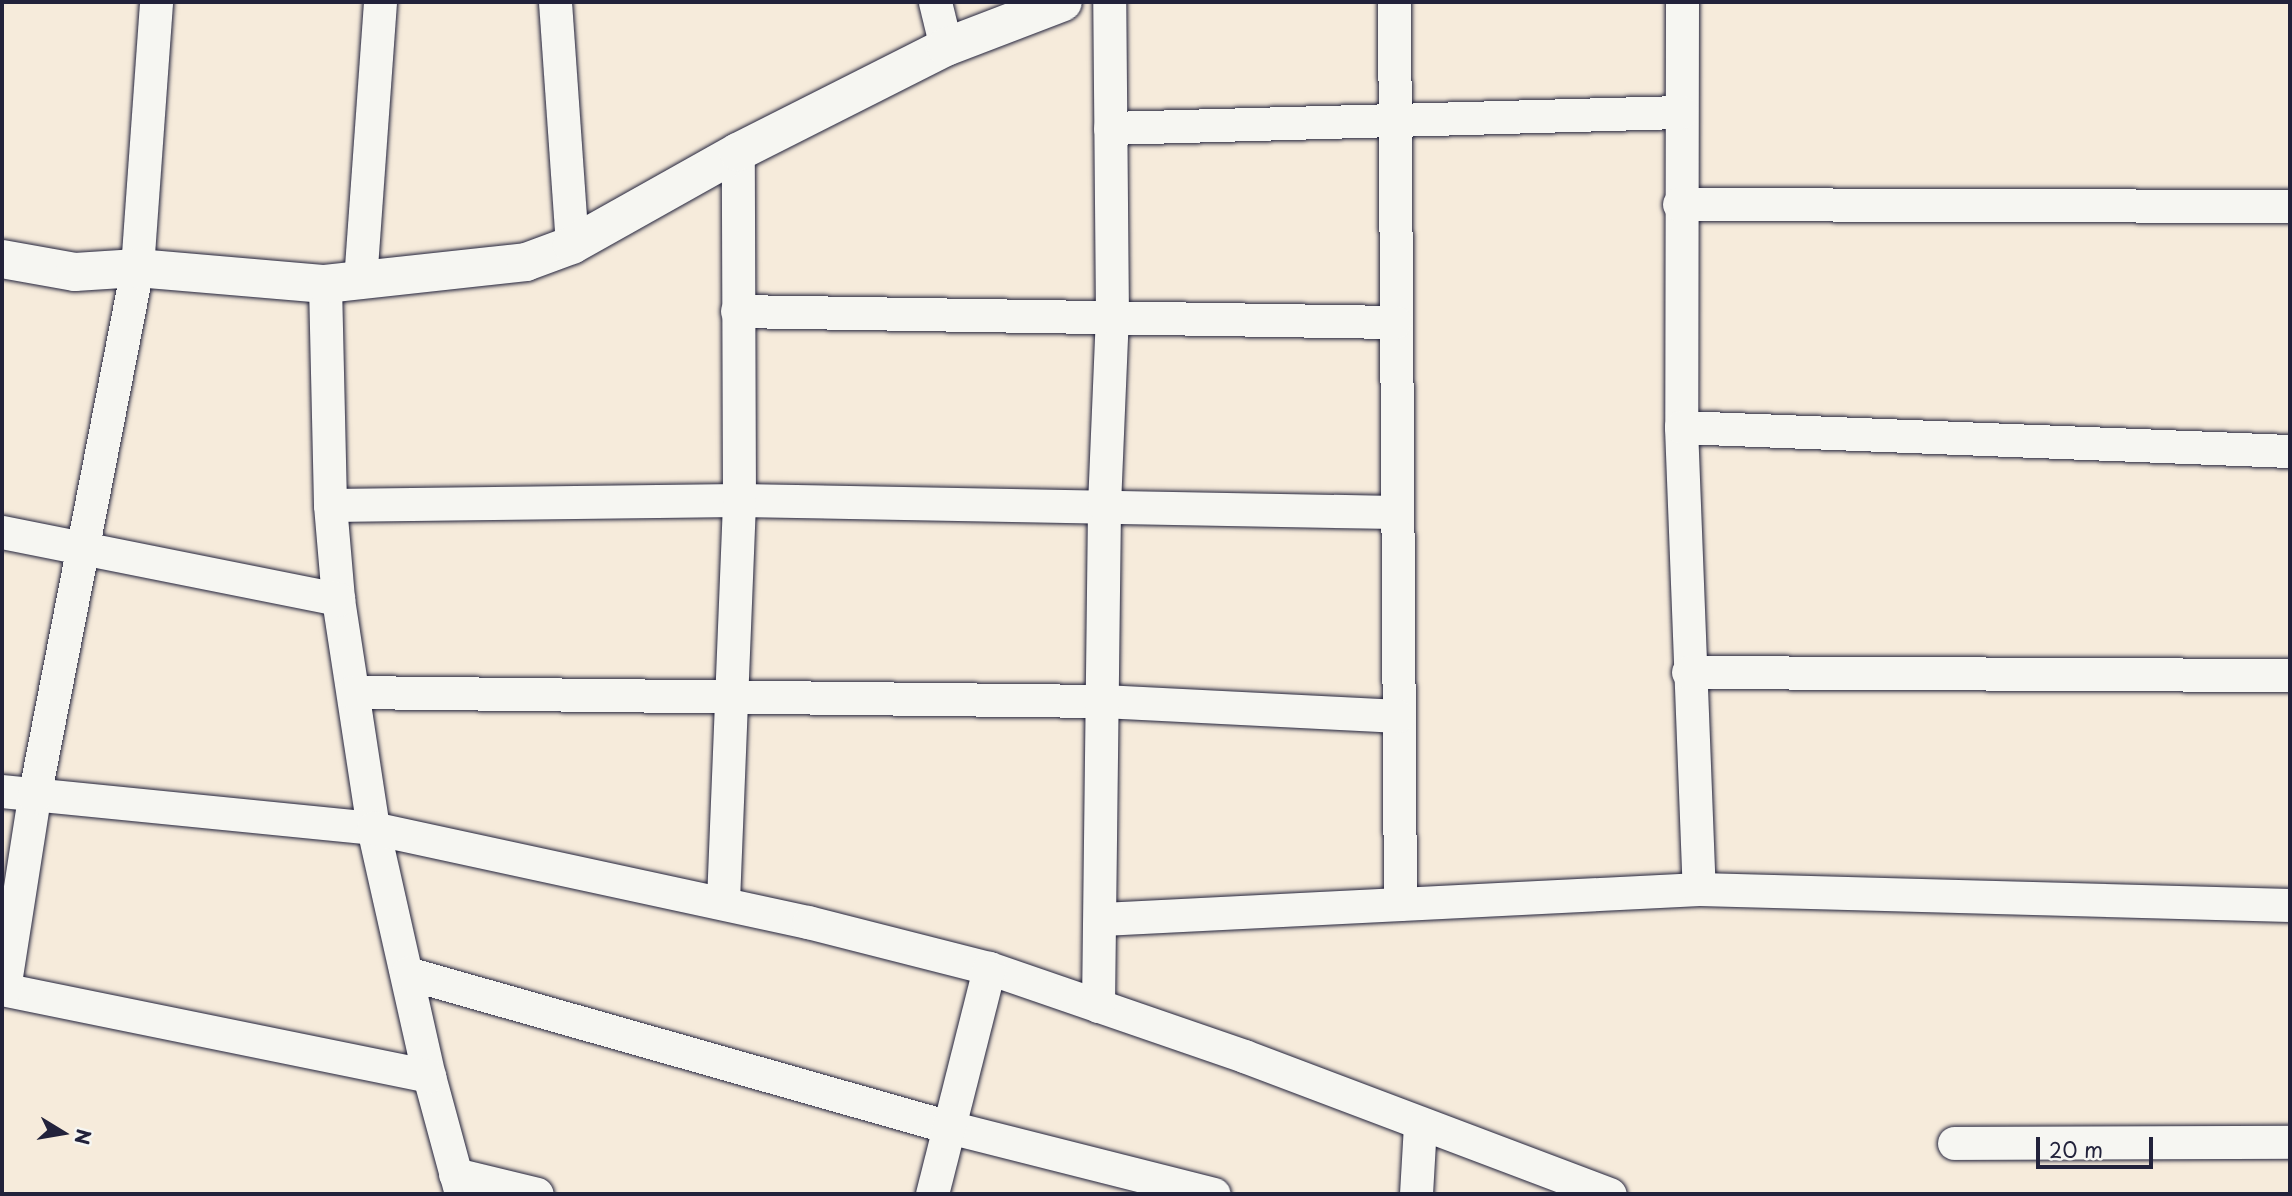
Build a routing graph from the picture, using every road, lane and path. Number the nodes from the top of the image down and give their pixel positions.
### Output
1 (156, 2) edge
2 (380, 2) edge
3 (555, 2) edge
4 (935, 2) edge
5 (1063, 2) edge
6 (1109, 2) edge
7 (1394, 2) edge
8 (1682, 2) edge
9 (946, 47) junction
10 (1681, 112) junction
11 (1393, 120) junction
12 (1110, 128) junction
13 (738, 152) junction
14 (1679, 204) junction
15 (2290, 206) edge
16 (572, 245) junction
17 (2, 260) edge
18 (137, 268) junction
19 (342, 282) junction
20 (737, 311) junction
21 (1112, 317) junction
22 (1395, 322) junction
23 (1681, 427) junction
24 (2290, 451) edge
25 (739, 500) junction
26 (330, 505) junction
27 (1104, 505) junction
28 (1396, 512) junction
29 (2, 532) edge
30 (82, 549) junction
31 (338, 599) junction
32 (1688, 672) junction
33 (2290, 675) edge
34 (353, 692) junction
35 (732, 697) junction
36 (1104, 701) junction
37 (1398, 716) junction
38 (18, 794) edge
39 (373, 828) junction
40 (1699, 889) junction
41 (723, 901) junction
42 (1400, 904) junction
43 (2290, 905) edge
44 (1102, 919) junction
45 (989, 968) junction
46 (407, 973) junction
47 (3, 989) edge
48 (1098, 1006) junction
49 (429, 1076) junction
50 (1420, 1125) junction
51 (948, 1127) junction
52 (2290, 1142) edge
53 (1954, 1143) dead end
54 (458, 1184) edge
55 (537, 1194) edge
56 (932, 1194) edge
57 (1214, 1194) edge
58 (1416, 1194) edge
59 (1610, 1194) edge

1 - 18 street
2 - 19 street
3 - 16 street
4 - 9 street
5 - 9 street
6 - 12 street
7 - 11 street
8 - 10 street
9 - 13 street
10 - 11 street
10 - 14 street
11 - 12 street
11 - 22 street
12 - 21 street
13 - 16 street
13 - 20 street
14 - 15 street
14 - 23 street
16 - 19 street
17 - 18 street
18 - 19 street
18 - 30 street
19 - 26 street
20 - 21 street
20 - 25 street
21 - 22 street
21 - 27 street
22 - 28 street
23 - 24 street
23 - 32 street
25 - 26 street
25 - 27 street
25 - 35 street
26 - 31 street
27 - 28 street
27 - 36 street
28 - 37 street
29 - 30 street
30 - 31 street
30 - 38 street
31 - 34 street
32 - 33 street
32 - 40 street
34 - 35 street
34 - 39 street
35 - 36 street
35 - 41 street
36 - 37 street
36 - 44 street
37 - 42 street
38 - 39 street
38 - 47 street
39 - 41 street
39 - 46 street
40 - 42 street
40 - 43 street
41 - 45 street
42 - 44 street
44 - 48 street
45 - 48 street
45 - 51 street
46 - 49 street
46 - 51 street
47 - 49 street
48 - 50 street
49 - 54 street
50 - 58 street
50 - 59 street
51 - 56 street
51 - 57 street
52 - 53 street
54 - 55 street

